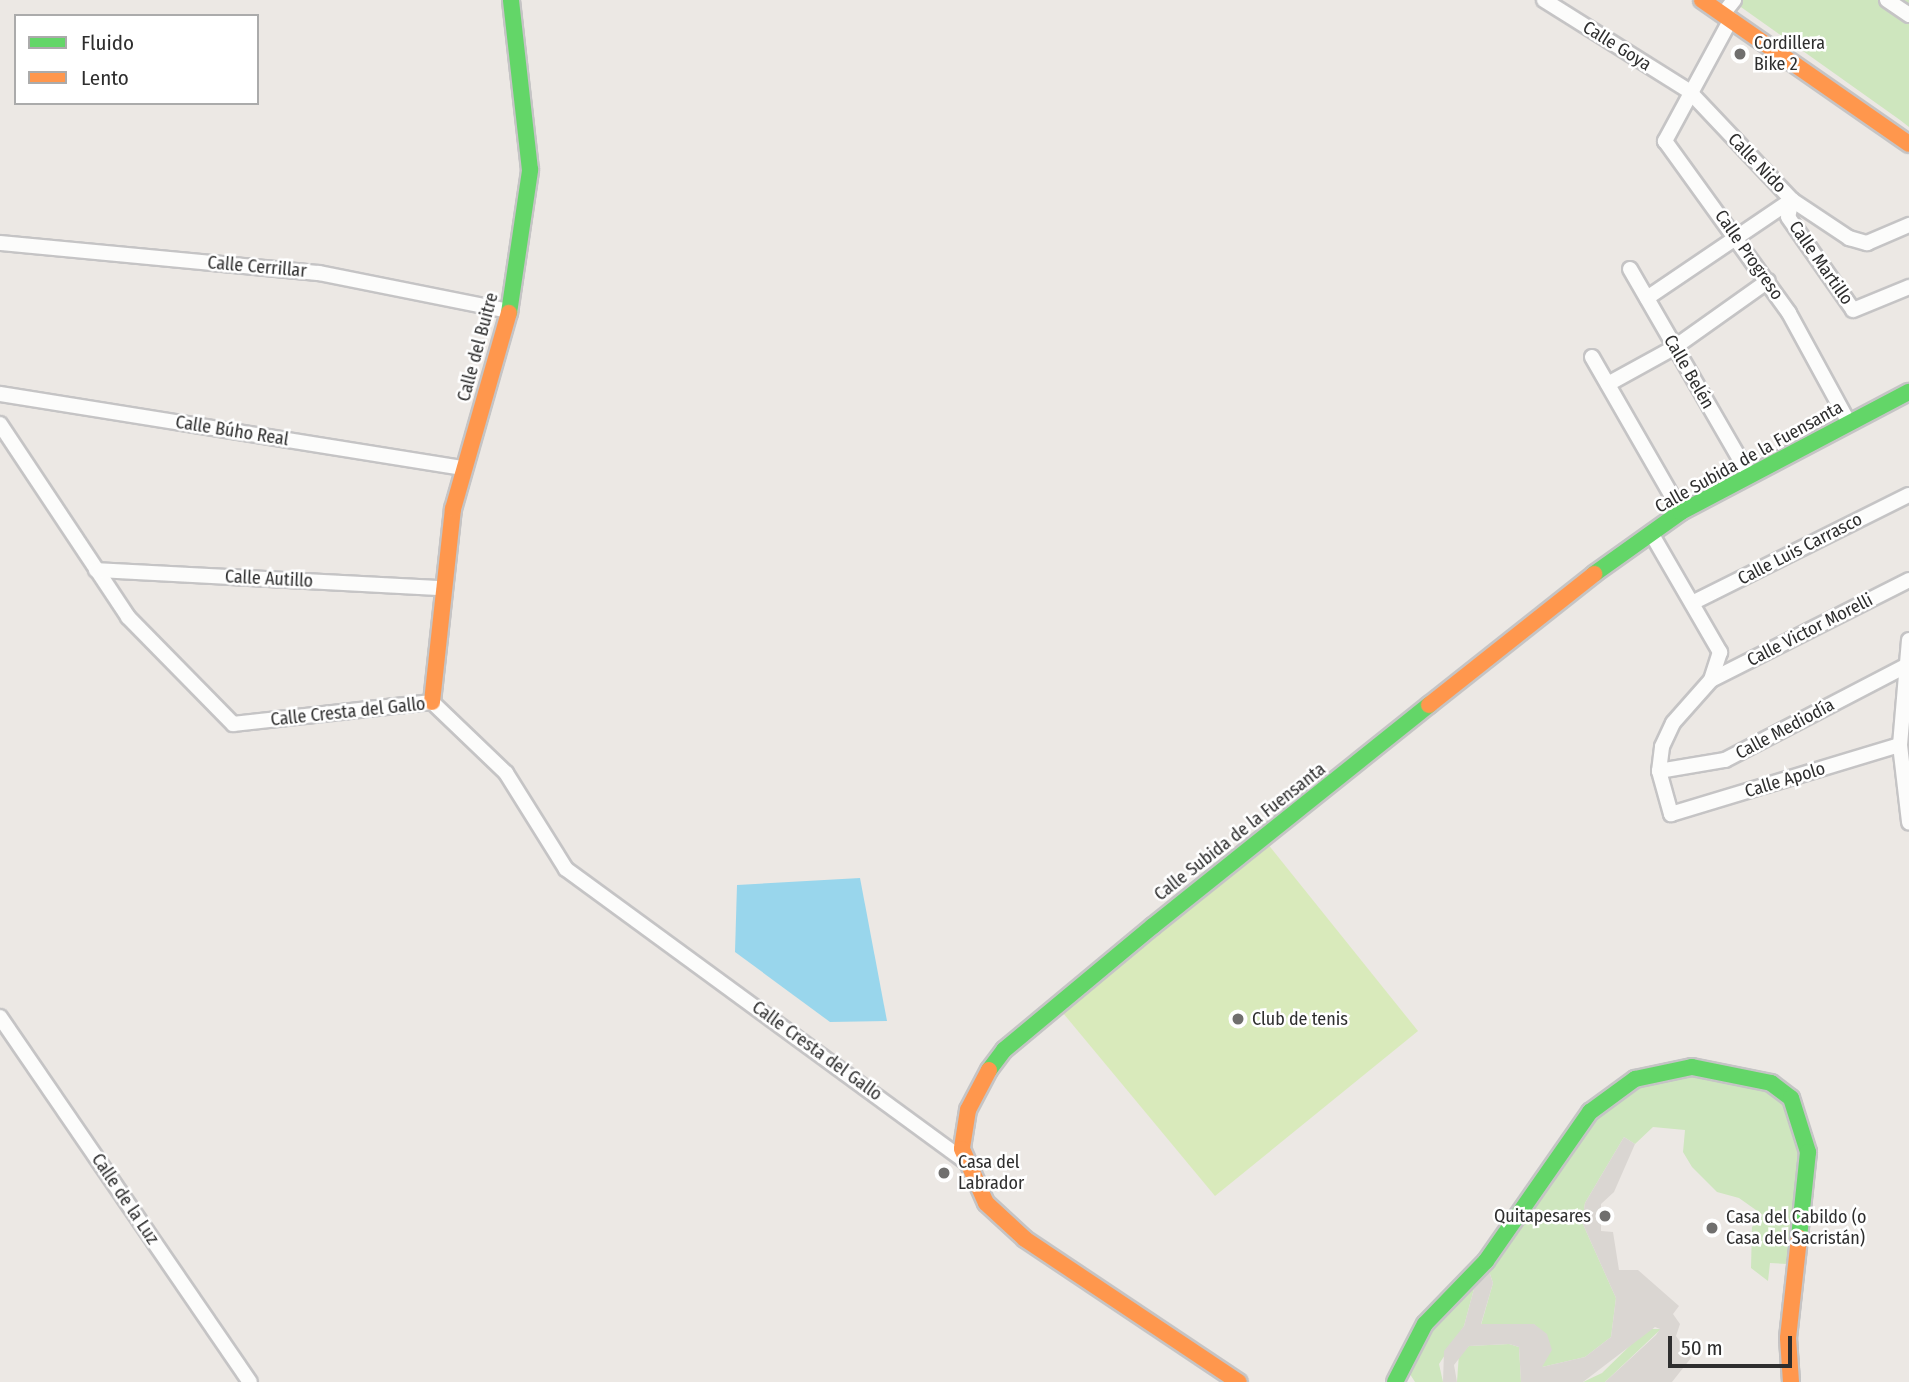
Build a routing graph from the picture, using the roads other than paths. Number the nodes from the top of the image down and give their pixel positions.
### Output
1 (511, 0) edge
2 (1545, 0) edge
3 (1702, 0) edge
4 (1734, 0) edge
5 (1887, 0) edge
6 (1909, 15) edge
7 (1727, 16) junction
8 (1689, 91) junction
9 (1909, 144) edge
10 (1792, 200) junction
11 (1909, 225) edge
12 (1738, 237) junction
13 (0, 243) edge
14 (1630, 269) dead end
15 (1768, 281) junction
16 (1909, 287) edge
17 (1647, 298) junction
18 (510, 311) junction
19 (1675, 347) junction
20 (1592, 357) dead end
21 (1608, 384) junction
22 (1909, 392) edge
23 (0, 394) edge
24 (0, 424) edge
25 (1849, 424) junction
26 (464, 468) junction
27 (1749, 475) junction
28 (1909, 495) edge
29 (1681, 512) junction
30 (1651, 533) junction
31 (96, 570) junction
32 (1909, 580) edge
33 (441, 588) junction
34 (1692, 603) junction
35 (1909, 640) edge
36 (1903, 667) junction
37 (1711, 680) junction
38 (1906, 684) edge
39 (432, 702) junction
40 (1905, 721) edge
41 (1900, 745) junction
42 (1659, 771) junction
43 (1909, 822) edge
44 (0, 1017) edge
45 (964, 1160) junction
46 (250, 1382) edge
47 (1239, 1382) edge
48 (1395, 1382) edge
49 (1791, 1382) edge

1 - 18 street, Calle del Buitre
2 - 8 street, Calle Goya
3 - 7 street
4 - 7 street
5 - 6 street
7 - 8 street
7 - 9 street
8 - 10 street, Calle Nido
8 - 12 street, Calle Progreso
10 - 11 street, Calle Nido
10 - 12 street
10 - 16 street, Calle Martillo
12 - 15 street, Calle Progreso
12 - 17 street
13 - 18 street, Calle Cerrillar
14 - 17 street, Calle Belén
15 - 19 street
15 - 25 street, Calle Progreso
17 - 19 street, Calle Belén
18 - 26 street, Calle del Buitre
19 - 21 street
19 - 27 street, Calle Belén
20 - 21 street
21 - 29 street
22 - 25 street, Calle Subida de la Fuensanta
23 - 26 street, Calle Búho Real
24 - 31 street, Calle Cresta del Gallo
25 - 27 street, Calle Subida de la Fuensanta
26 - 33 street, Calle del Buitre
27 - 29 street, Calle Subida de la Fuensanta
28 - 34 street, Calle Luis Carrasco
29 - 30 street, Calle Subida de la Fuensanta
30 - 34 street
30 - 45 street, Calle Subida de la Fuensanta
31 - 33 street, Calle Autillo
31 - 39 street, Calle Cresta del Gallo
32 - 37 street, Calle Victor Morelli
33 - 39 street, Calle del Buitre
34 - 37 street
35 - 36 street
36 - 38 street
36 - 42 street, Calle Mediodía
37 - 42 street
38 - 40 street
39 - 45 street, Calle Cresta del Gallo
40 - 41 street
41 - 42 street, Calle Apolo
41 - 43 street
44 - 46 street, Calle de la Luz
45 - 47 street, Calle Subida de la Fuensanta
48 - 49 street

